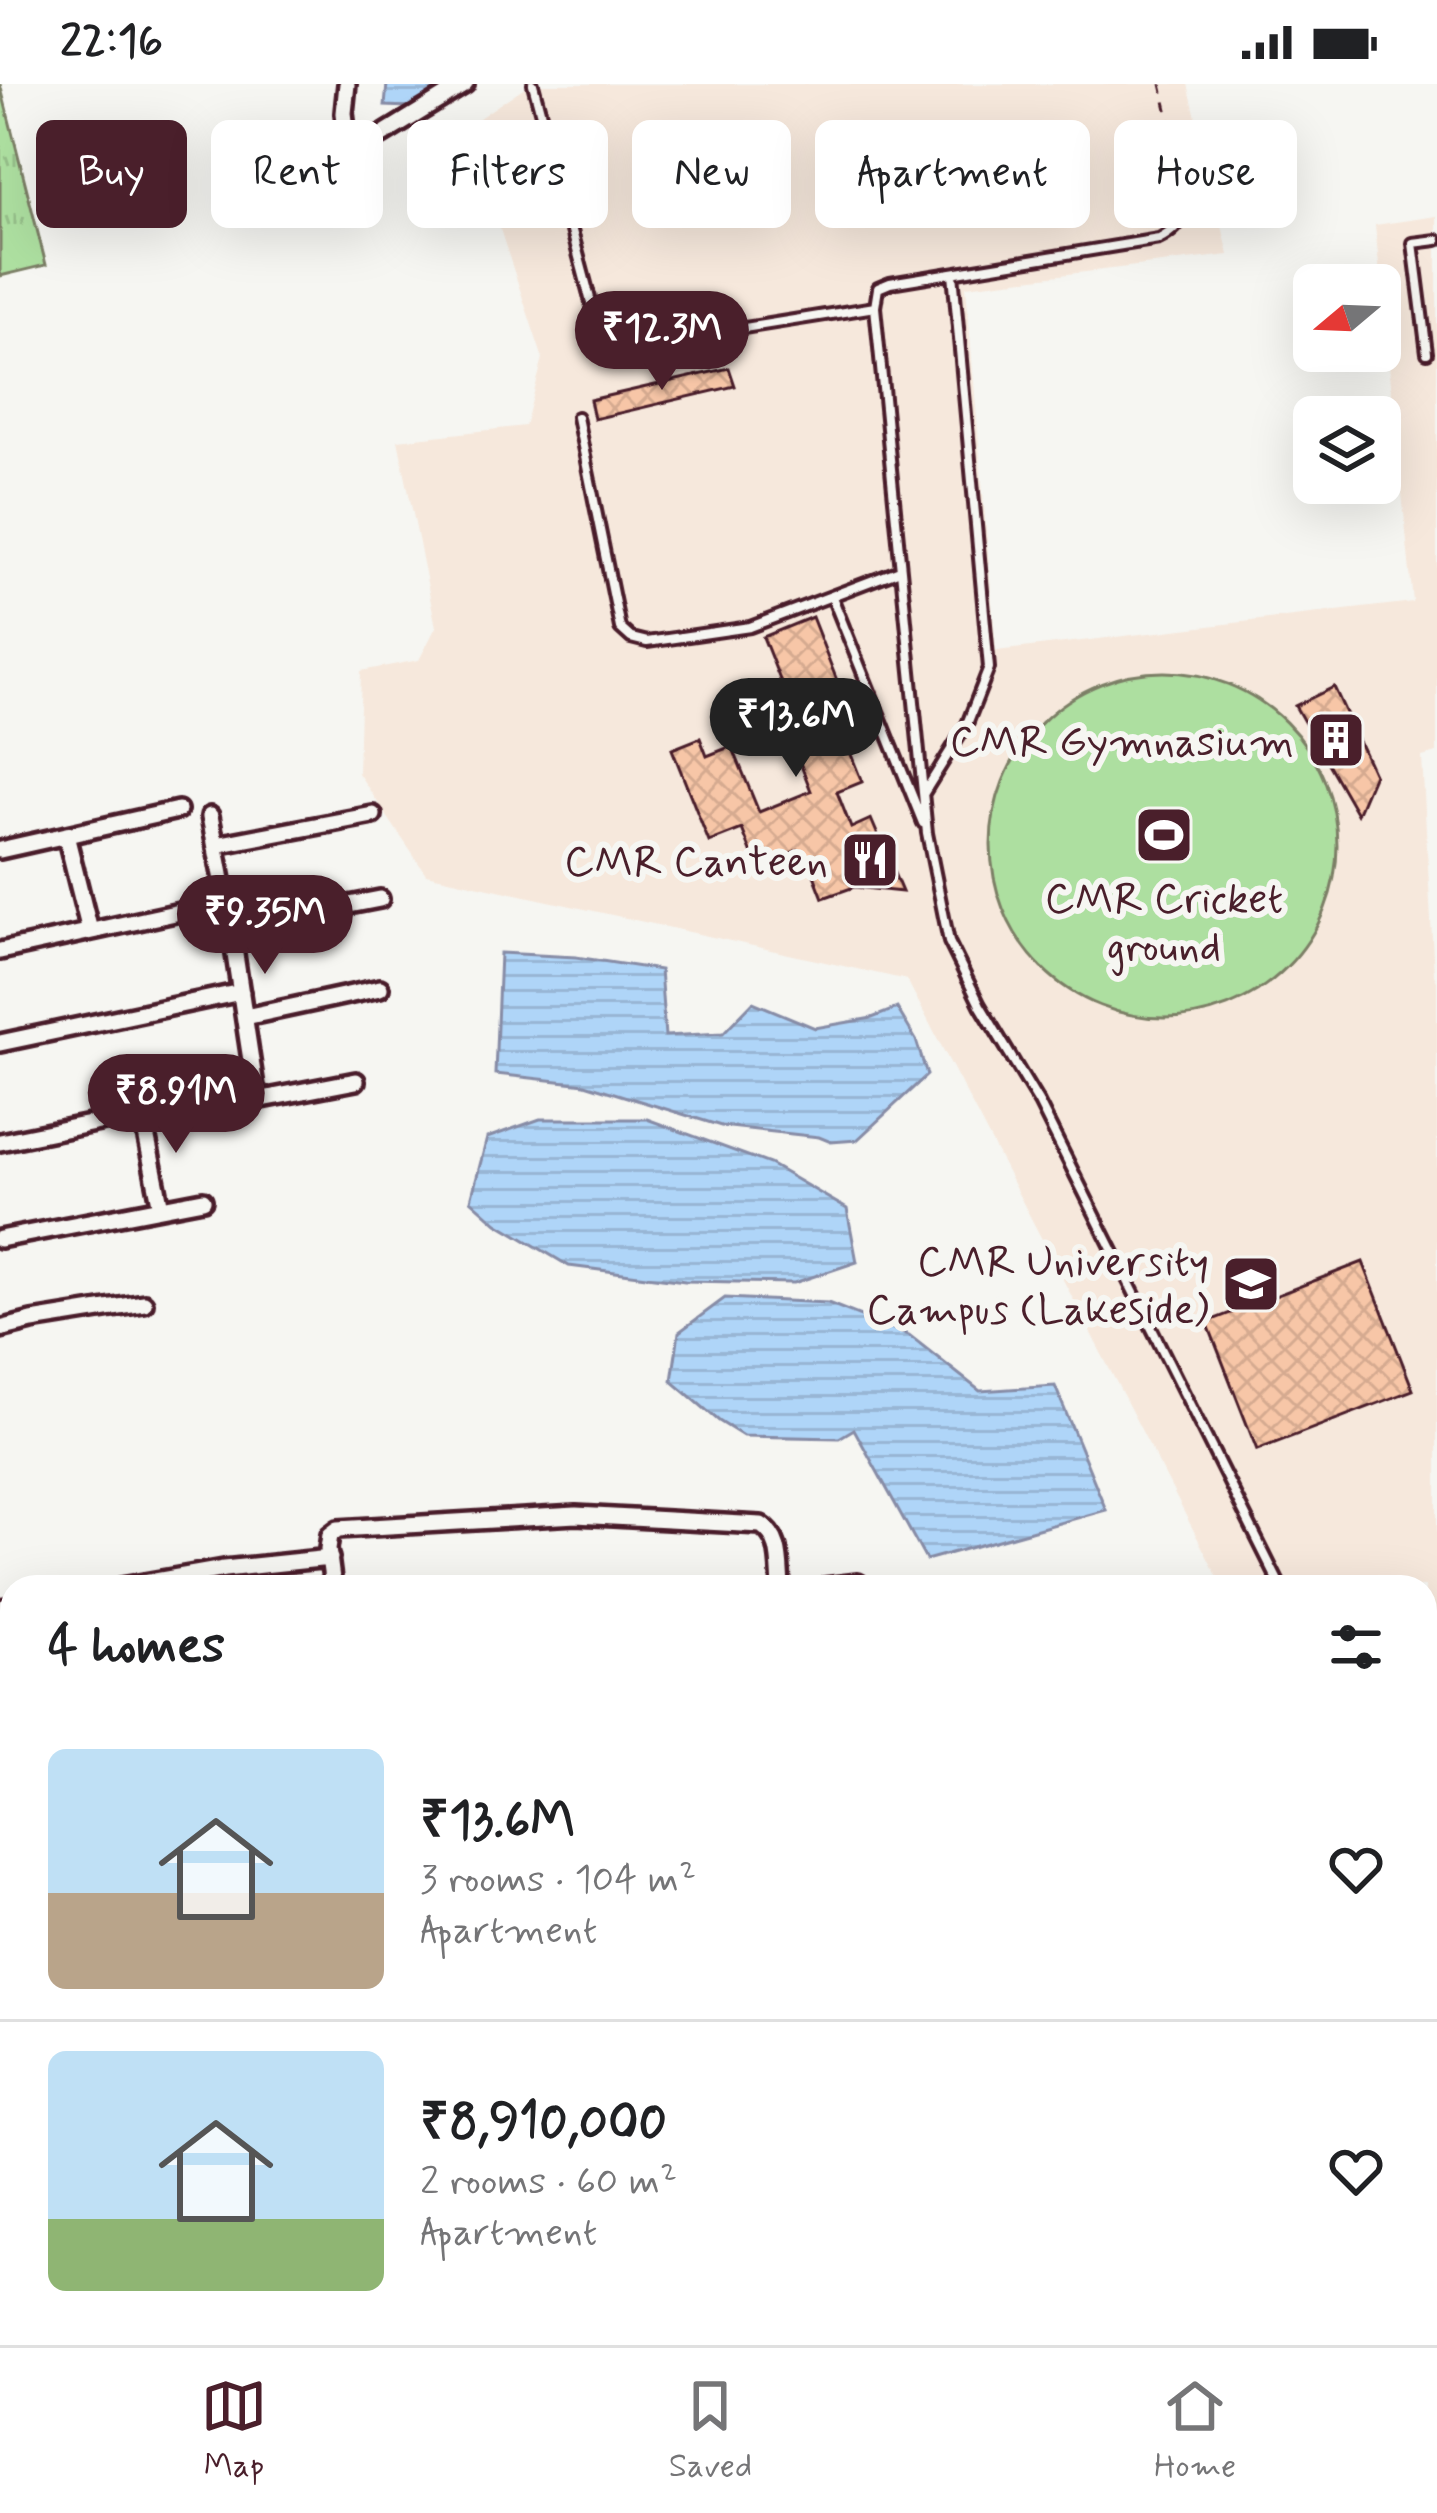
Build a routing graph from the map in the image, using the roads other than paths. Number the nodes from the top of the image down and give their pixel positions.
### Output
1 (347, 84) edge
2 (466, 84) edge
3 (532, 84) edge
4 (1176, 228) edge
5 (1437, 240) edge
6 (953, 273) junction
7 (875, 308) junction
8 (1427, 353) dead end
9 (577, 416) dead end
10 (900, 570) junction
11 (832, 597) junction
12 (923, 794) junction
13 (178, 810) dead end
14 (373, 814) dead end
15 (210, 816) dead end
16 (927, 832) junction
17 (66, 835) junction
18 (215, 844) junction
19 (0, 850) edge
20 (380, 899) dead end
21 (226, 902) junction
22 (231, 928) junction
23 (90, 932) junction
24 (0, 951) edge
25 (380, 988) dead end
26 (242, 992) junction
27 (245, 1017) junction
28 (0, 1043) edge
29 (356, 1081) dead end
30 (179, 1106) dead end
31 (142, 1114) junction
32 (0, 1142) edge
33 (203, 1200) dead end
34 (161, 1208) junction
35 (0, 1239) edge
36 (144, 1303) dead end
37 (0, 1329) edge
38 (330, 1558) junction
39 (190, 1575) edge
40 (332, 1575) edge
41 (780, 1575) edge
42 (1275, 1575) edge

1 - 2 street
3 - 7 lane
4 - 6 lane
5 - 8 lane
6 - 7 lane
6 - 12 lane
7 - 10 lane
9 - 11 lane
10 - 11 lane
10 - 12 lane
11 - 16 lane
12 - 16 lane
13 - 17 street
14 - 18 street
15 - 18 street
16 - 42 lane
17 - 19 street
17 - 23 street
18 - 21 street
20 - 22 street
21 - 22 street
21 - 23 street
22 - 26 street
23 - 24 street
25 - 27 street
26 - 27 street
26 - 28 street
27 - 29 street
30 - 31 street
31 - 32 street
31 - 34 street
33 - 34 street
34 - 35 street
36 - 37 street
38 - 39 street
38 - 40 street
38 - 41 street

